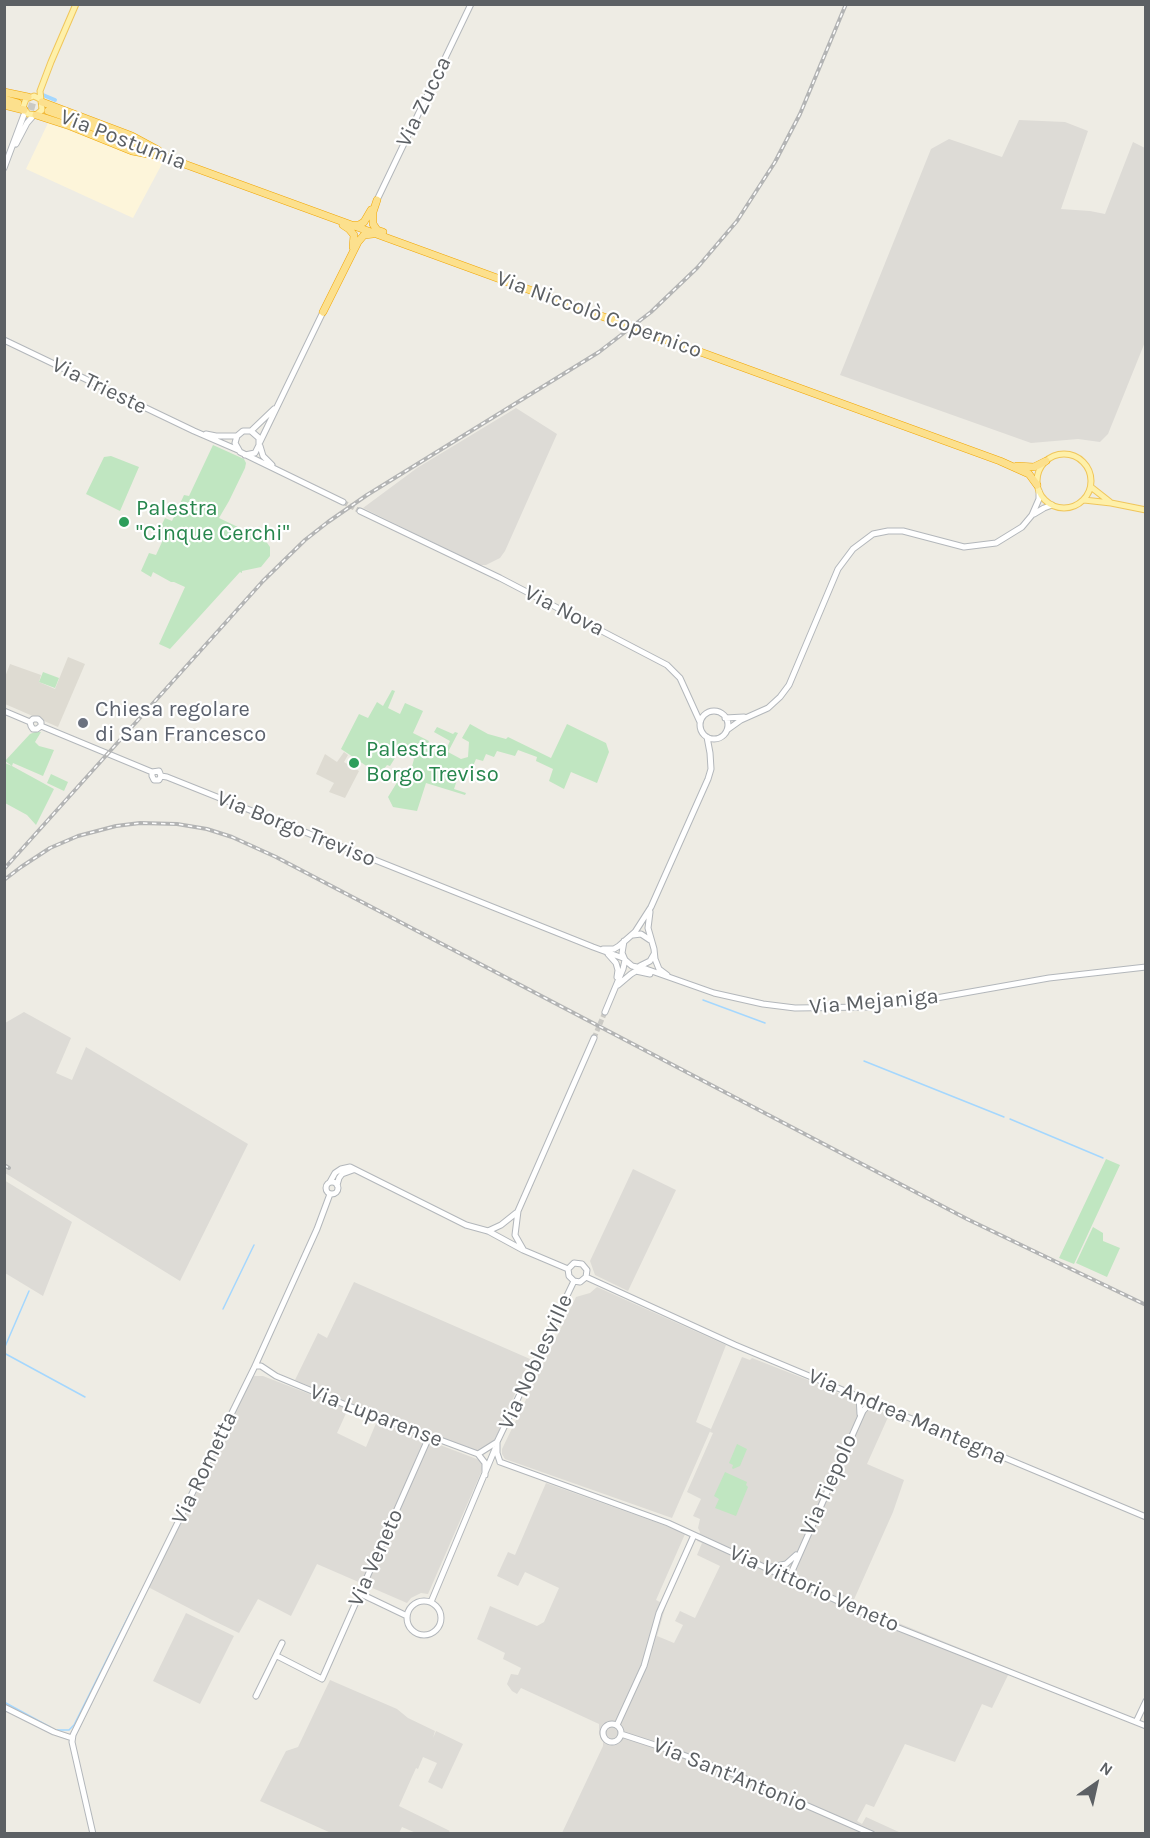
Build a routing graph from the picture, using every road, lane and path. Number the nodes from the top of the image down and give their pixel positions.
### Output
1 (76, 4) edge
2 (471, 4) edge
3 (51, 62) junction
4 (4, 92) edge
5 (29, 97) junction
6 (4, 99) edge
7 (41, 100) junction
8 (18, 103) tunnel mouth
9 (4, 105) edge
10 (25, 111) junction
11 (48, 111) tunnel mouth
12 (35, 116) junction
13 (187, 165) junction
14 (5, 166) edge
15 (198, 169) joint
16 (377, 200) junction
17 (311, 210) junction
18 (349, 224) junction
19 (375, 234) junction
20 (417, 249) junction
21 (352, 252) junction
22 (323, 312) joint
23 (4, 340) edge
24 (279, 404) junction
25 (194, 431) junction
26 (250, 431) junction
27 (237, 436) junction
28 (260, 444) junction
29 (238, 450) junction
30 (245, 455) junction
31 (1000, 461) junction
32 (1046, 461) junction
33 (288, 476) junction
34 (1091, 487) junction
35 (1038, 488) junction
36 (1084, 500) junction
37 (343, 502) tunnel mouth
38 (1111, 502) junction
39 (1052, 506) junction
40 (1146, 510) edge
41 (360, 511) tunnel mouth
42 (1032, 515) junction
43 (694, 708) junction
44 (4, 711) edge
45 (707, 713) junction
46 (748, 716) junction
47 (725, 718) junction
48 (700, 722) junction
49 (727, 730) junction
50 (707, 737) junction
51 (718, 738) junction
52 (711, 759) junction
53 (430, 882) joint
54 (651, 908) junction
55 (630, 936) junction
56 (650, 940) junction
57 (624, 941) junction
58 (593, 947) junction
59 (604, 952) junction
60 (654, 954) junction
61 (624, 959) junction
62 (636, 967) junction
63 (1146, 967) edge
64 (670, 979) junction
65 (680, 982) junction
66 (617, 984) junction
67 (605, 1012) tunnel mouth
68 (594, 1038) tunnel mouth
69 (344, 1170) junction
70 (330, 1182) junction
71 (337, 1185) junction
72 (330, 1194) junction
73 (518, 1211) junction
74 (507, 1221) junction
75 (501, 1225) junction
76 (488, 1231) junction
77 (516, 1233) junction
78 (501, 1238) junction
79 (509, 1241) junction
80 (524, 1250) junction
81 (568, 1269) junction
82 (586, 1277) junction
83 (574, 1281) junction
84 (255, 1366) junction
85 (866, 1403) junction
86 (429, 1437) junction
87 (497, 1442) junction
88 (478, 1454) junction
89 (500, 1462) junction
90 (485, 1475) junction
91 (1146, 1517) edge
92 (694, 1535) junction
93 (799, 1551) junction
94 (786, 1564) junction
95 (767, 1568) junction
96 (793, 1568) junction
97 (786, 1577) junction
98 (800, 1584) junction
99 (361, 1594) junction
100 (431, 1602) junction
101 (407, 1616) junction
102 (282, 1643) dead end
103 (277, 1656) junction
104 (256, 1696) dead end
105 (1146, 1701) edge
106 (4, 1707) edge
107 (1136, 1722) junction
108 (617, 1725) junction
109 (1146, 1726) edge
110 (621, 1734) junction
111 (72, 1738) junction
112 (93, 1833) edge
113 (872, 1833) edge

1 - 3 main road
2 - 16 main road, Via Zucca
3 - 5 main road
3 - 7 main road
4 - 5 highway
5 - 7 main road
5 - 10 main road
6 - 8 highway
7 - 12 main road
7 - 13 highway
9 - 10 highway
10 - 12 main road
10 - 14 main road
11 - 13 highway, Via Postumia
12 - 13 highway
12 - 14 main road
13 - 15 highway, Via Postumia
15 - 17 highway, Via Niccolò Copernico
16 - 18 highway
16 - 20 highway
17 - 18 highway, Via Niccolò Copernico
17 - 21 highway
18 - 19 highway, Via Niccolò Copernico
19 - 20 highway, Via Niccolò Copernico
19 - 21 highway
20 - 31 highway, Via Niccolò Copernico, bridge
21 - 22 highway
22 - 24 main road
23 - 25 main road, Via Trieste
24 - 26 main road
24 - 28 main road
25 - 27 main road, Via Trieste
25 - 29 main road, Via Trieste
26 - 27 main road
26 - 28 main road
27 - 29 main road
28 - 30 main road
28 - 33 main road
29 - 30 main road
30 - 33 main road
31 - 32 highway, Via Niccolò Copernico
31 - 35 highway, Via Niccolò Copernico
32 - 34 main road
32 - 35 main road
33 - 37 main road
34 - 36 main road
34 - 38 main road
35 - 39 main road
35 - 42 main road
36 - 38 main road
36 - 39 main road
38 - 40 main road
39 - 42 main road
41 - 43 main road, Via Nova
42 - 46 main road, Via Nova
43 - 45 main road
43 - 48 main road, Via Nova
44 - 53 main road, Via Borgo Treviso
45 - 47 main road
45 - 48 main road
46 - 47 main road
46 - 49 main road, Via Nova
47 - 49 main road
48 - 50 main road, Via Nova
49 - 51 main road, Via Nova
50 - 51 main road
50 - 52 main road, Via Nova
51 - 52 main road, Via Nova
52 - 54 main road, Via Nova
53 - 58 main road, Via Mejaniga
54 - 55 main road, Via Nova
54 - 56 main road, Via Nova
55 - 56 main road
55 - 57 main road, Via Mejaniga
56 - 60 main road, Via Mejaniga
57 - 58 main road, Via Mejaniga
57 - 61 main road
58 - 59 main road, Via Mejaniga
59 - 61 main road, Via Mejaniga
59 - 66 main road
60 - 62 main road
60 - 65 main road, Via Mejaniga
61 - 62 main road, Via Mejaniga
61 - 66 main road
62 - 64 main road, Via Mejaniga
62 - 66 main road
63 - 65 main road, Via Mejaniga
64 - 65 main road, Via Mejaniga
64 - 66 main road, Via Mejaniga
66 - 67 main road
68 - 73 main road
69 - 70 main road
69 - 71 main road, Via Rometta
69 - 76 main road
70 - 71 main road
70 - 72 main road, Via Rometta
71 - 72 main road, Via Rometta
72 - 84 main road, Via Rometta
73 - 74 main road
73 - 77 main road
74 - 75 main road
74 - 77 main road
75 - 76 main road
75 - 78 main road
76 - 78 main road
77 - 79 main road
77 - 80 main road
78 - 79 main road
79 - 80 main road
80 - 81 main road
81 - 82 main road
81 - 83 main road
82 - 83 main road
82 - 85 main road, Via Andrea Mantegna
83 - 87 main road, Via Noblesville
84 - 86 main road, Via Luparense
84 - 111 main road, Via Rometta
85 - 91 main road, Via Andrea Mantegna
85 - 93 main road, Via Tiepolo
86 - 88 main road, Via Luparense
86 - 99 main road, Via Veneto
87 - 88 main road, Via Noblesville
87 - 89 main road, Via Noblesville
87 - 90 main road
88 - 90 main road
89 - 90 main road
89 - 92 main road, Via Vittorio Veneto
90 - 100 main road
92 - 95 main road, Via Vittorio Veneto
92 - 108 main road, Via Sant'Antonio
93 - 94 main road, Via Tiepolo
93 - 96 main road, Via Tiepolo
94 - 95 main road
94 - 97 main road
95 - 97 main road, Via Vittorio Veneto
96 - 97 main road, Via Tiepolo
96 - 98 main road
97 - 98 main road, Via Vittorio Veneto
98 - 107 main road, Via Vittorio Veneto
99 - 101 main road
99 - 103 main road, Via Veneto
100 - 101 main road
100 - 101 main road
102 - 103 main road
103 - 104 main road
105 - 107 main road
106 - 111 main road
107 - 109 main road, Via Vittorio Veneto
108 - 110 main road
108 - 110 main road, Via Sant'Antonio
110 - 113 main road, Via Sant'Antonio
111 - 112 main road

